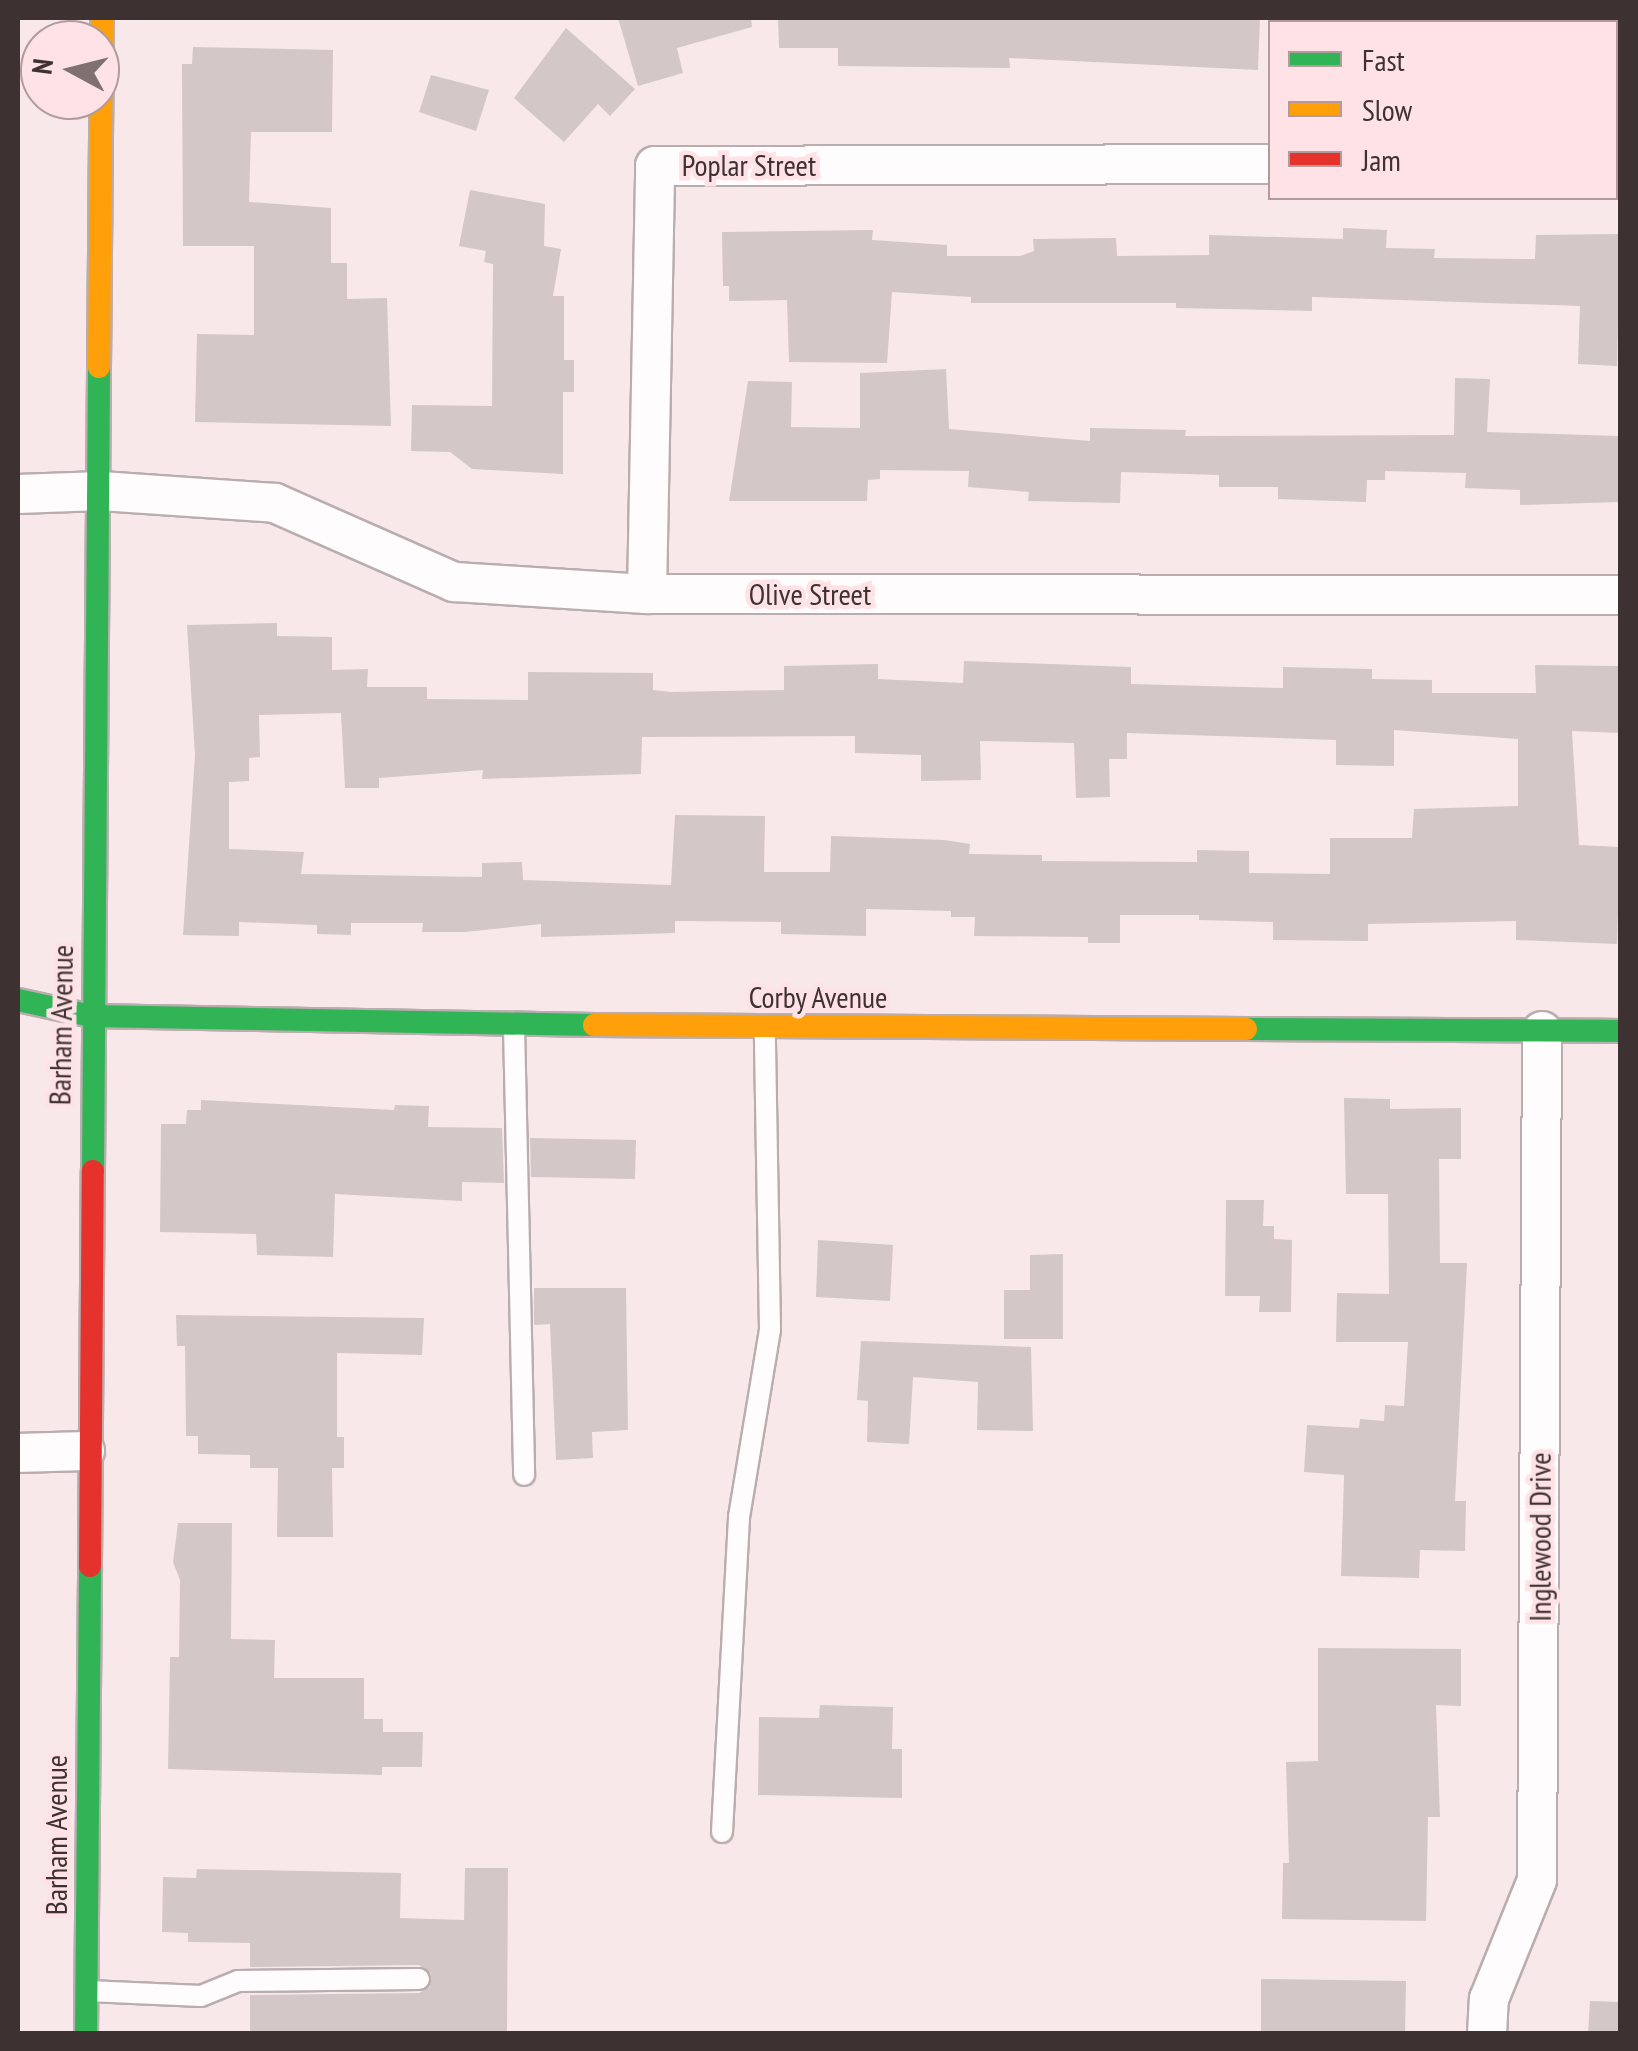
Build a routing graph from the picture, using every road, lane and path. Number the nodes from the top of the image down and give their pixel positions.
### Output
1 (102, 18) edge
2 (1268, 164) edge
3 (102, 491) junction
4 (18, 494) edge
5 (647, 594) junction
6 (1620, 594) edge
7 (18, 1000) edge
8 (91, 1016) junction
9 (514, 1025) junction
10 (765, 1027) junction
11 (1542, 1032) junction
12 (1620, 1032) edge
13 (86, 1451) junction
14 (18, 1453) edge
15 (524, 1475) dead end
16 (722, 1832) dead end
17 (418, 1980) dead end
18 (86, 1991) junction
19 (86, 2034) edge
20 (1487, 2034) edge

1 - 3 street, Barham Avenue
2 - 5 street, Poplar Street
3 - 4 street, Olive Street
3 - 5 street, Olive Street
3 - 8 street, Barham Avenue
5 - 6 street, Olive Street
7 - 8 street, Corby Avenue
8 - 9 street, Corby Avenue
8 - 13 street, Barham Avenue
9 - 10 street, Corby Avenue
9 - 15 lane
10 - 11 street, Corby Avenue
10 - 16 lane
11 - 12 street, Corby Avenue
11 - 20 street, Inglewood Drive
13 - 14 street
13 - 18 street, Barham Avenue
17 - 18 lane
18 - 19 street, Barham Avenue

